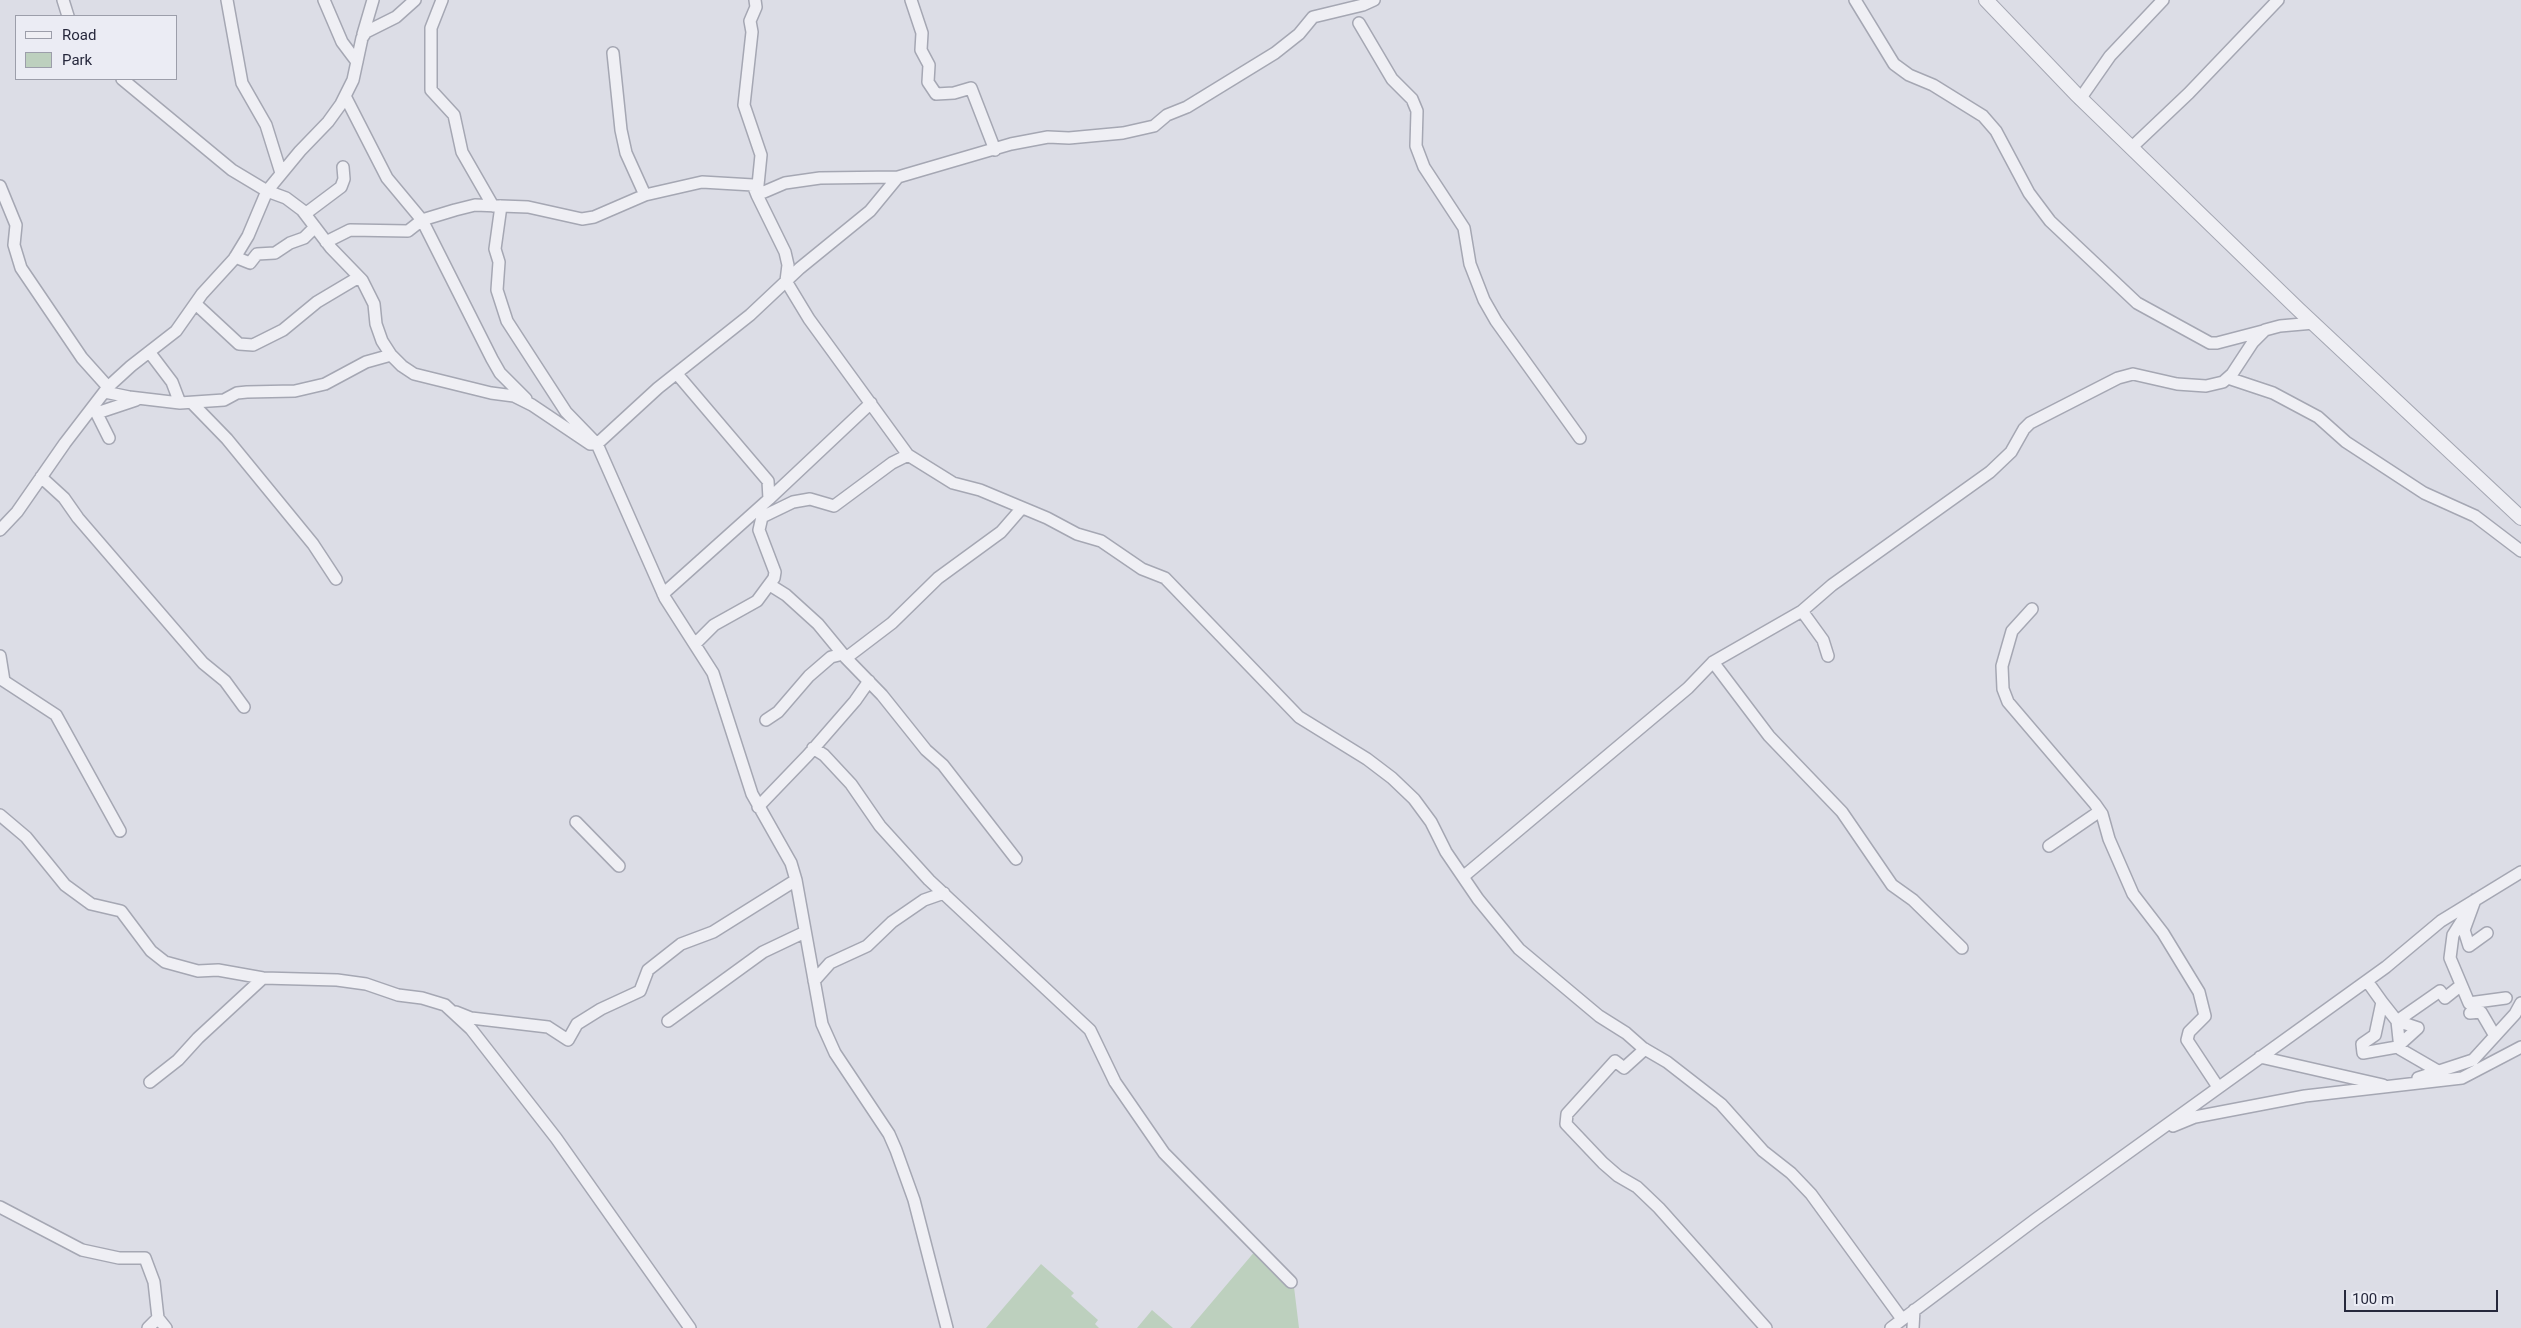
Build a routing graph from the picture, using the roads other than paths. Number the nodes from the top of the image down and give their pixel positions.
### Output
1 (62, 0) edge
2 (227, 0) edge
3 (324, 0) edge
4 (373, 0) edge
5 (415, 0) edge
6 (442, 0) edge
7 (755, 0) edge
8 (911, 0) edge
9 (1374, 0) edge
10 (1855, 0) edge
11 (1986, 0) edge
12 (2163, 0) edge
13 (2278, 0) edge
14 (68, 15) edge
15 (1359, 23) dead end
16 (362, 38) junction
17 (613, 53) dead end
18 (357, 62) junction
19 (123, 80) edge
20 (345, 96) junction
21 (2080, 99) junction
22 (2131, 148) junction
23 (994, 150) junction
24 (344, 167) dead end
25 (281, 173) junction
26 (898, 177) junction
27 (0, 186) edge
28 (267, 191) junction
29 (646, 195) junction
30 (757, 195) junction
31 (497, 206) junction
32 (306, 214) junction
33 (422, 220) junction
34 (315, 227) junction
35 (326, 242) junction
36 (235, 257) junction
37 (359, 277) junction
38 (786, 281) junction
39 (198, 306) dead end
40 (2314, 323) junction
41 (2265, 330) junction
42 (150, 353) junction
43 (390, 355) junction
44 (677, 374) junction
45 (2228, 378) junction
46 (107, 389) junction
47 (140, 399) junction
48 (186, 403) junction
49 (871, 403) junction
50 (532, 405) junction
51 (95, 410) junction
52 (109, 438) dead end
53 (1580, 438) dead end
54 (597, 444) junction
55 (908, 456) junction
56 (41, 476) junction
57 (770, 499) junction
58 (1021, 509) junction
59 (2521, 518) edge
60 (0, 530) edge
61 (2521, 551) edge
62 (336, 579) dead end
63 (770, 585) junction
64 (663, 594) junction
65 (2032, 609) dead end
66 (1802, 611) junction
67 (695, 644) junction
68 (0, 656) edge
69 (845, 656) junction
70 (1828, 656) dead end
71 (1713, 662) junction
72 (869, 681) junction
73 (244, 707) dead end
74 (766, 720) dead end
75 (813, 748) junction
76 (758, 807) junction
77 (2100, 811) junction
78 (0, 815) edge
79 (576, 822) dead end
80 (120, 831) dead end
81 (2049, 846) dead end
82 (1016, 859) dead end
83 (619, 866) dead end
84 (2521, 872) edge
85 (1464, 876) junction
86 (796, 880) junction
87 (944, 894) junction
88 (2475, 900) junction
89 (805, 932) junction
90 (2487, 933) dead end
91 (1962, 948) dead end
92 (263, 978) junction
93 (814, 981) junction
94 (2367, 981) junction
95 (2460, 986) junction
96 (2506, 998) dead end
97 (2382, 1002) junction
98 (2521, 1003) edge
99 (452, 1011) junction
100 (2470, 1013) dead end
101 (2515, 1014) junction
102 (668, 1021) dead end
103 (2397, 1021) junction
104 (2521, 1025) edge
105 (2495, 1036) junction
106 (2400, 1045) junction
107 (2521, 1046) edge
108 (1645, 1049) junction
109 (2260, 1057) junction
110 (2473, 1060) junction
111 (2438, 1072) junction
112 (150, 1082) dead end
113 (2218, 1087) junction
114 (2393, 1087) junction
115 (2153, 1134) junction
116 (0, 1207) edge
117 (1291, 1282) dead end
118 (1914, 1310) junction
119 (158, 1318) junction
120 (1902, 1319) junction
121 (148, 1328) edge
122 (166, 1328) edge
123 (690, 1328) edge
124 (947, 1328) edge
125 (1766, 1328) edge
126 (1891, 1328) edge
127 (1913, 1328) edge

1 - 14 street
2 - 25 street
3 - 18 street
4 - 16 street
5 - 16 street
6 - 31 street
7 - 30 street
8 - 23 street
9 - 23 street
10 - 41 street
11 - 21 street
12 - 21 street
13 - 22 street
15 - 53 street
16 - 18 street
17 - 29 street
18 - 20 street
19 - 28 street
20 - 25 street
20 - 33 street
21 - 22 street
22 - 40 street
23 - 26 street
24 - 32 street
25 - 28 street
26 - 30 street
26 - 38 street
27 - 46 street
28 - 32 street
28 - 36 street
29 - 30 street
29 - 31 street
30 - 38 street
31 - 33 street
31 - 54 street
32 - 34 street
33 - 35 street
33 - 50 street
34 - 35 street
34 - 36 street
35 - 37 street
36 - 42 street
37 - 39 street
37 - 43 street
38 - 44 street
38 - 49 street
40 - 41 street
40 - 59 street
41 - 45 street
42 - 46 street
42 - 48 street
43 - 48 street
43 - 50 street
44 - 54 street
44 - 57 street
45 - 61 street
45 - 66 street
46 - 47 street
46 - 51 street
47 - 48 street
47 - 51 street
48 - 62 street
49 - 55 street
49 - 57 street
50 - 54 street
51 - 52 street
51 - 56 street
54 - 64 street
55 - 58 street
55 - 63 street
56 - 60 street
56 - 73 street
57 - 64 street
58 - 69 street
58 - 85 street
63 - 67 street
63 - 69 street
64 - 67 street
65 - 77 street
66 - 70 street
66 - 71 street
67 - 76 street
68 - 80 street
69 - 72 street
69 - 74 street
71 - 85 street
71 - 91 street
72 - 75 street
72 - 82 street
75 - 76 street
75 - 87 street
76 - 86 street
77 - 81 street
77 - 113 street
78 - 92 street
79 - 83 street
84 - 88 street
85 - 108 street
86 - 89 street
86 - 99 street
87 - 93 street
87 - 117 street
88 - 90 street
88 - 94 street
88 - 95 street
89 - 93 street
89 - 102 street
92 - 99 street
92 - 112 street
93 - 124 street
94 - 97 street
94 - 109 street
95 - 96 street
95 - 103 street
97 - 103 street
97 - 106 street
98 - 101 street
99 - 123 street
100 - 105 street
101 - 104 street
101 - 105 street
103 - 106 street
103 - 106 street
105 - 110 street
106 - 111 street
107 - 110 street
107 - 114 street
108 - 120 street
108 - 125 street
109 - 113 street
109 - 114 street
110 - 111 street
111 - 114 street
113 - 115 street
114 - 115 street
115 - 118 street
116 - 119 street
118 - 120 street
118 - 127 street
119 - 121 street
119 - 122 street
120 - 126 street

